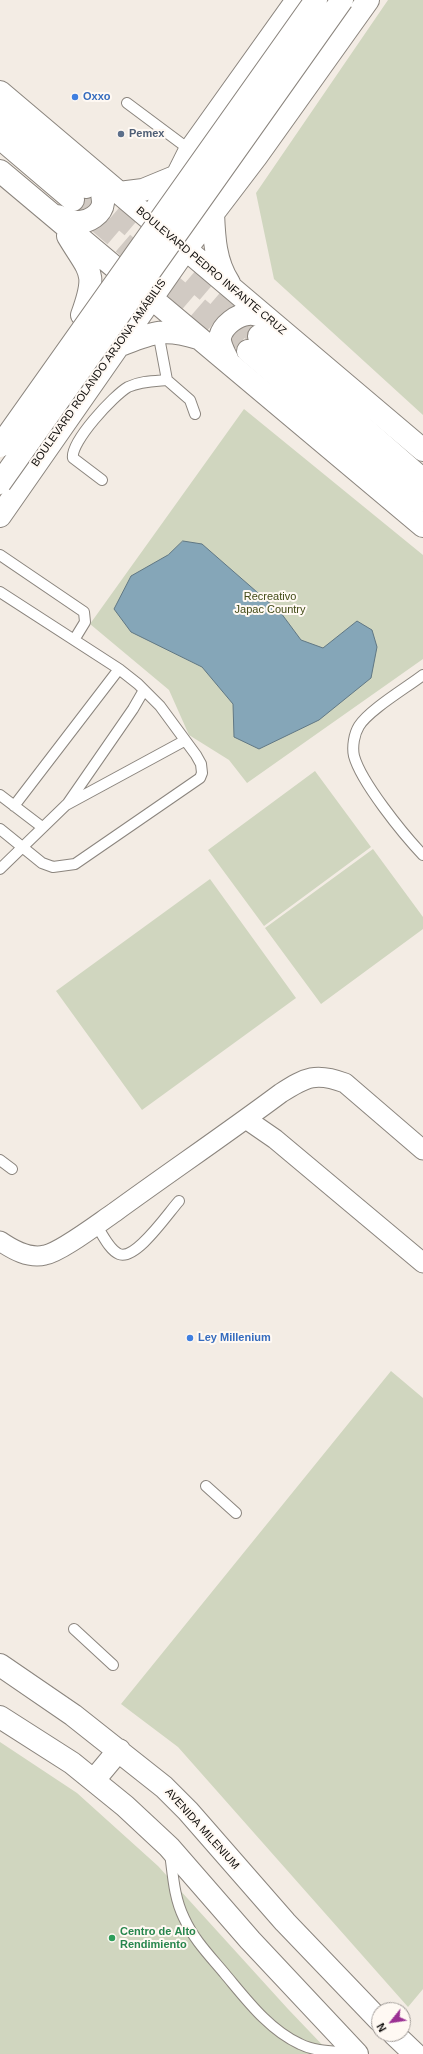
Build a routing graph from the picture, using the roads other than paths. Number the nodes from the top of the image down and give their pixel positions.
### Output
1 (297, 0) edge
2 (316, 0) edge
3 (342, 0) edge
4 (368, 0) edge
5 (0, 92) edge
6 (127, 103) dead end
7 (0, 114) edge
8 (0, 138) edge
9 (190, 150) junction
10 (0, 171) edge
11 (177, 176) junction
12 (86, 187) junction
13 (120, 193) junction
14 (213, 213) junction
15 (56, 217) junction
16 (150, 218) junction
17 (186, 249) junction
18 (116, 267) junction
19 (152, 297) junction
20 (241, 297) junction
21 (82, 315) junction
22 (158, 332) junction
23 (259, 336) junction
24 (202, 339) junction
25 (118, 346) junction
26 (228, 361) junction
27 (167, 380) junction
28 (195, 414) dead end
29 (0, 429) edge
30 (0, 446) edge
31 (423, 450) edge
32 (102, 480) dead end
33 (423, 480) edge
34 (0, 483) edge
35 (423, 501) edge
36 (0, 516) edge
37 (423, 526) edge
38 (0, 555) edge
39 (0, 592) edge
40 (74, 640) junction
41 (119, 669) junction
42 (423, 675) edge
43 (144, 690) junction
44 (184, 741) junction
45 (0, 796) edge
46 (14, 806) junction
47 (66, 806) junction
48 (42, 827) junction
49 (0, 830) edge
50 (22, 847) junction
51 (423, 855) edge
52 (0, 869) edge
53 (246, 1119) junction
54 (423, 1150) edge
55 (0, 1160) edge
56 (12, 1169) dead end
57 (179, 1201) dead end
58 (96, 1225) junction
59 (0, 1241) edge
60 (423, 1263) edge
61 (206, 1486) dead end
62 (236, 1513) dead end
63 (74, 1629) dead end
64 (0, 1665) edge
65 (113, 1665) dead end
66 (0, 1716) edge
67 (119, 1750) junction
68 (94, 1780) junction
69 (169, 1848) junction
70 (371, 2012) edge
71 (402, 2042) edge
72 (356, 2053) edge
73 (415, 2054) edge

1 - 9 main road
2 - 30 main road, bridge
3 - 34 main road, bridge
4 - 14 main road, BOULEVARD ROLANDO ARJONA AMÁBILIS
5 - 12 main road, BOULEVARD PEDRO INFANTE CRUZ
6 - 9 lane
7 - 12 main road, BOULEVARD PEDRO INFANTE CRUZ
8 - 12 main road, BOULEVARD PEDRO INFANTE CRUZ
9 - 11 main road
10 - 15 main road
11 - 13 main road
11 - 16 main road
12 - 13 main road, BOULEVARD PEDRO INFANTE CRUZ
12 - 15 main road
13 - 16 main road, BOULEVARD PEDRO INFANTE CRUZ
14 - 17 main road, BOULEVARD ROLANDO ARJONA AMÁBILIS
14 - 20 main road
15 - 18 main road
15 - 21 main road
16 - 17 main road, BOULEVARD PEDRO INFANTE CRUZ
16 - 18 main road
17 - 19 main road, BOULEVARD ROLANDO ARJONA AMÁBILIS
17 - 20 main road, BOULEVARD PEDRO INFANTE CRUZ
18 - 19 main road
18 - 21 main road
19 - 24 main road
19 - 25 main road, BOULEVARD ROLANDO ARJONA AMÁBILIS
20 - 23 main road, BOULEVARD PEDRO INFANTE CRUZ
21 - 29 main road
22 - 24 main road
22 - 25 main road
22 - 27 lane
23 - 26 main road
23 - 31 main road, BOULEVARD PEDRO INFANTE CRUZ
23 - 33 main road, BOULEVARD PEDRO INFANTE CRUZ
23 - 35 main road, BOULEVARD PEDRO INFANTE CRUZ
24 - 26 main road
25 - 36 main road, BOULEVARD ROLANDO ARJONA AMÁBILIS
26 - 37 main road
27 - 28 lane
27 - 32 lane
38 - 40 lane
39 - 40 lane
40 - 41 lane
41 - 43 lane
41 - 46 lane
42 - 51 lane
43 - 44 lane
43 - 47 lane
44 - 47 lane
44 - 50 lane
45 - 46 lane
46 - 48 lane
47 - 48 lane
48 - 50 lane
49 - 50 lane
50 - 52 lane
53 - 54 street
53 - 58 street
53 - 60 street
55 - 56 lane
57 - 58 lane
58 - 59 street
61 - 62 lane
63 - 65 lane
64 - 67 main road, AVENIDA MILENIUM
66 - 68 main road
67 - 68 main road
67 - 70 main road, AVENIDA MILENIUM
68 - 69 main road
69 - 72 main road
69 - 72 lane
71 - 73 main road

